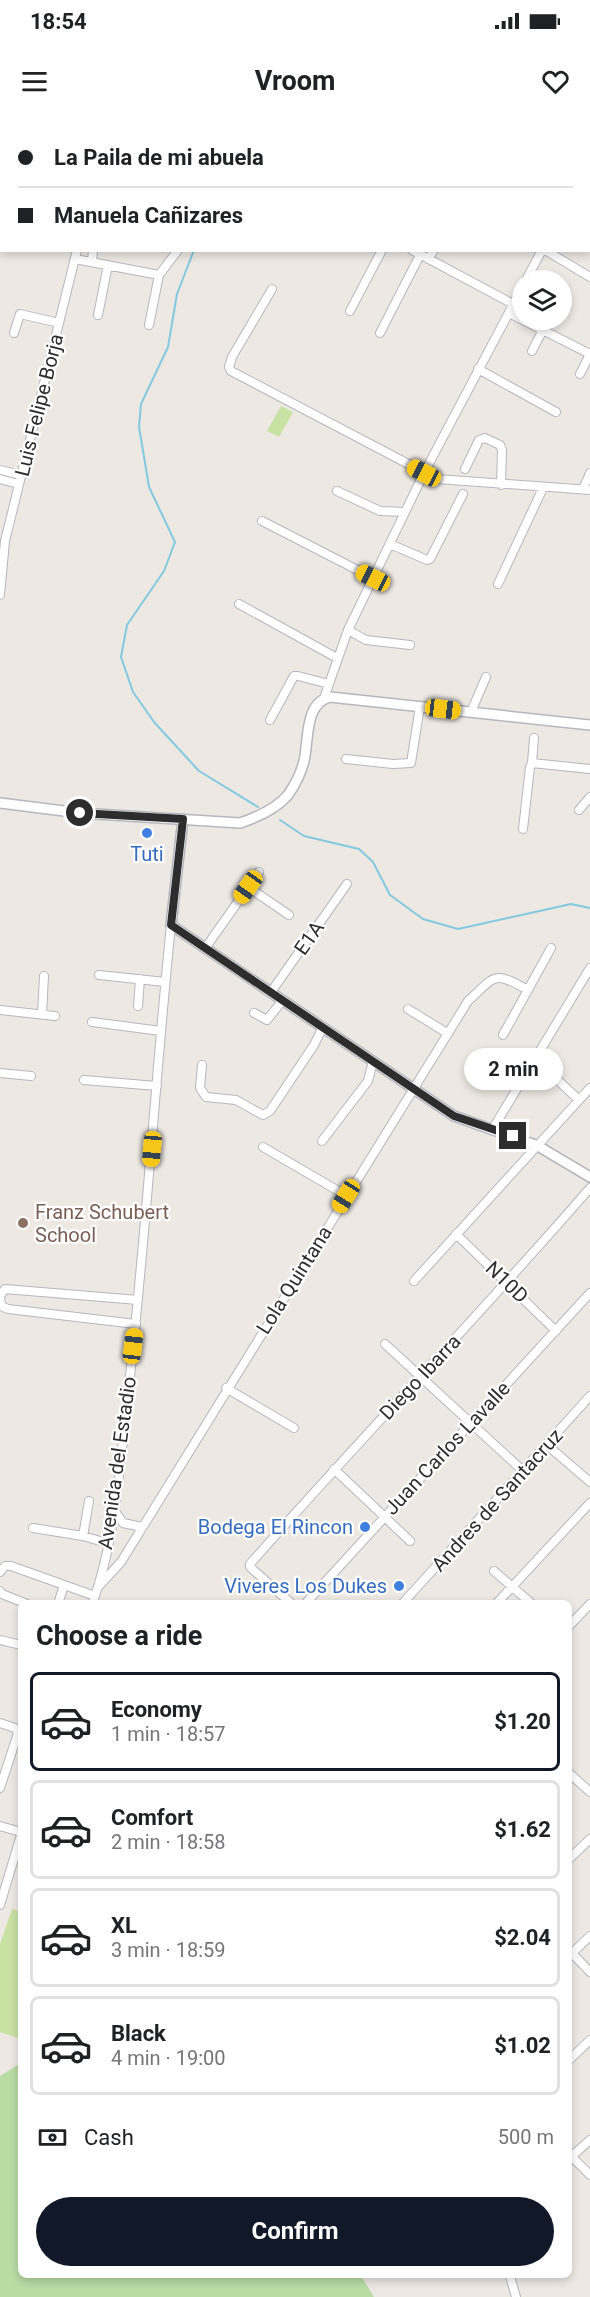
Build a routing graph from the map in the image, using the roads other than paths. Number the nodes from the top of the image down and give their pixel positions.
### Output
1 (93, 252) edge
2 (176, 252) edge
3 (381, 252) edge
4 (415, 252) edge
5 (433, 252) edge
6 (543, 252) edge
7 (547, 252) edge
8 (76, 255) edge
9 (420, 255) junction
10 (428, 259) junction
11 (92, 262) junction
12 (108, 265) junction
13 (532, 270) edge
14 (159, 274) junction
15 (590, 277) edge
16 (272, 289) dead end
17 (512, 303) edge
18 (512, 306) edge
19 (350, 311) dead end
20 (509, 313) junction
21 (512, 314) edge
22 (98, 315) dead end
23 (59, 323) junction
24 (149, 325) dead end
25 (543, 330) joint
26 (14, 333) dead end
27 (380, 333) dead end
28 (532, 351) dead end
29 (590, 354) edge
30 (478, 369) junction
31 (580, 374) dead end
32 (556, 412) dead end
33 (465, 469) dead end
34 (0, 470) edge
35 (424, 473) junction
36 (590, 473) edge
37 (21, 475) junction
38 (0, 479) edge
39 (19, 484) junction
40 (501, 485) junction
41 (543, 488) junction
42 (587, 490) edge
43 (337, 491) dead end
44 (463, 494) dead end
45 (405, 512) junction
46 (262, 521) dead end
47 (390, 544) junction
48 (373, 578) junction
49 (498, 584) dead end
50 (0, 595) edge
51 (239, 604) dead end
52 (348, 630) junction
53 (410, 645) dead end
54 (337, 657) junction
55 (486, 677) dead end
56 (329, 684) junction
57 (324, 698) junction
58 (420, 706) junction
59 (471, 712) junction
60 (270, 720) dead end
61 (590, 725) edge
62 (534, 738) dead end
63 (346, 759) dead end
64 (532, 763) junction
65 (590, 769) edge
66 (590, 796) edge
67 (0, 802) edge
68 (579, 810) dead end
69 (183, 819) junction
70 (523, 829) dead end
71 (259, 872) dead end
72 (347, 884) dead end
73 (248, 887) junction
74 (289, 915) dead end
75 (171, 925) junction
76 (206, 947) junction
77 (551, 948) dead end
78 (590, 968) edge
79 (99, 975) dead end
80 (44, 976) dead end
81 (140, 979) junction
82 (165, 982) junction
83 (528, 990) junction
84 (271, 992) junction
85 (283, 1000) junction
86 (138, 1006) dead end
87 (408, 1009) dead end
88 (0, 1010) edge
89 (254, 1013) dead end
90 (42, 1014) junction
91 (55, 1016) dead end
92 (92, 1022) dead end
93 (323, 1027) junction
94 (161, 1031) junction
95 (447, 1033) junction
96 (502, 1035) dead end
97 (535, 1059) junction
98 (373, 1061) junction
99 (202, 1065) dead end
100 (0, 1073) edge
101 (31, 1076) dead end
102 (84, 1080) dead end
103 (157, 1086) junction
104 (412, 1088) junction
105 (590, 1088) edge
106 (579, 1100) junction
107 (492, 1130) junction
108 (322, 1141) dead end
109 (538, 1146) junction
110 (262, 1147) dead end
111 (590, 1177) edge
112 (590, 1188) edge
113 (346, 1196) junction
114 (456, 1234) junction
115 (414, 1281) dead end
116 (508, 1282) junction
117 (590, 1293) edge
118 (138, 1300) junction
119 (136, 1324) junction
120 (556, 1331) junction
121 (385, 1344) dead end
122 (420, 1376) junction
123 (226, 1388) junction
124 (590, 1396) edge
125 (471, 1423) junction
126 (294, 1428) dead end
127 (547, 1445) junction
128 (334, 1469) junction
129 (523, 1471) junction
130 (590, 1482) edge
131 (89, 1501) dead end
132 (590, 1503) edge
133 (114, 1510) junction
134 (384, 1516) junction
135 (142, 1527) junction
136 (33, 1528) dead end
137 (83, 1536) junction
138 (410, 1541) dead end
139 (107, 1543) junction
140 (0, 1572) edge
141 (494, 1572) dead end
142 (64, 1585) junction
143 (512, 1586) junction
144 (98, 1587) junction
145 (0, 1591) edge
146 (18, 1600) edge
147 (59, 1600) edge
148 (94, 1600) edge
149 (288, 1600) edge
150 (309, 1600) edge
151 (406, 1600) edge
152 (500, 1600) edge
153 (528, 1600) edge
154 (590, 1604) edge
155 (572, 1623) edge
156 (0, 1640) edge
157 (18, 1644) edge
158 (0, 1723) edge
159 (572, 1776) edge
160 (2, 1777) edge
161 (0, 1788) edge
162 (590, 1792) edge
163 (0, 1826) edge
164 (18, 1833) edge
165 (590, 1839) edge
166 (18, 1844) edge
167 (572, 1856) edge
168 (0, 1905) edge
169 (590, 1936) edge
170 (572, 1951) edge
171 (572, 1955) edge
172 (590, 1972) edge
173 (590, 2040) edge
174 (572, 2057) edge
175 (590, 2140) edge
176 (572, 2154) edge
177 (572, 2157) edge
178 (590, 2175) edge
179 (511, 2278) edge
180 (516, 2297) edge

1 - 11 street
2 - 14 street
3 - 19 street
4 - 9 street
5 - 10 street
6 - 13 street
7 - 15 street
8 - 11 street
8 - 23 street, Luis Felipe Borja
9 - 10 street
9 - 27 street
10 - 17 street
11 - 12 street
12 - 14 street
12 - 22 street
14 - 24 street
16 - 35 street
18 - 20 street
20 - 21 street
20 - 30 street
23 - 26 street
23 - 37 street, Luis Felipe Borja
25 - 28 street
25 - 29 street
29 - 31 street
30 - 32 street
30 - 35 street
33 - 40 street
34 - 37 street
35 - 40 street
35 - 45 street
36 - 42 street
37 - 39 street, Luis Felipe Borja
38 - 39 street
39 - 50 street, Luis Felipe Borja
40 - 41 street
41 - 42 street
41 - 49 street
43 - 45 street
44 - 47 street
45 - 47 street
46 - 48 street
47 - 48 street
48 - 52 street
51 - 54 street
52 - 53 street
52 - 54 street
54 - 56 street
55 - 59 street
56 - 57 street
56 - 60 street
57 - 58 street
57 - 69 street
58 - 59 street
58 - 63 street
59 - 61 street
62 - 64 street
64 - 65 street
64 - 70 street
66 - 68 street
67 - 69 street
69 - 75 street, Avenida del Estadio
71 - 73 street
72 - 84 street, E1A
73 - 74 street
73 - 76 street
75 - 76 street
75 - 82 street, Avenida del Estadio
76 - 84 street
77 - 83 street
78 - 97 street
79 - 81 street
80 - 90 street
81 - 82 street
81 - 86 street
82 - 94 street, Avenida del Estadio
83 - 95 street, Lola Quintana
83 - 96 street
84 - 85 street
85 - 89 street
85 - 93 street
87 - 95 street
88 - 90 street
90 - 91 street
92 - 94 street
93 - 98 street
93 - 99 street
94 - 103 street, Avenida del Estadio
95 - 104 street, Lola Quintana
97 - 106 street
97 - 107 street
98 - 104 street
98 - 108 street
100 - 101 street
102 - 103 street
103 - 118 street, Avenida del Estadio
104 - 107 street
104 - 113 street, Lola Quintana
105 - 106 street
106 - 109 street
107 - 109 street
109 - 111 street
109 - 114 street
110 - 113 street
112 - 116 street, Diego Ibarra
113 - 123 street, Lola Quintana
114 - 115 street
114 - 116 street, N10D
116 - 120 street, N10D
116 - 122 street, Diego Ibarra
117 - 120 street, Juan Carlos Lavalle
118 - 119 street, Avenida del Estadio
118 - 119 street
119 - 133 street, Avenida del Estadio
120 - 125 street, Juan Carlos Lavalle
121 - 122 street
122 - 125 street
122 - 128 street, Diego Ibarra
123 - 126 street
123 - 135 street, Lola Quintana
124 - 127 street, Andres de Santacruz
125 - 129 street
125 - 134 street, Juan Carlos Lavalle
127 - 129 street, Andres de Santacruz
127 - 130 street
128 - 134 street
128 - 149 street, Diego Ibarra
129 - 151 street, Andres de Santacruz
131 - 137 street
132 - 143 street
133 - 135 street
133 - 139 street, Avenida del Estadio
134 - 138 street
134 - 150 street, Juan Carlos Lavalle
135 - 144 street, Lola Quintana
136 - 137 street
137 - 139 street
139 - 144 street, Avenida del Estadio
140 - 142 street
141 - 143 street
142 - 147 street
142 - 148 street
143 - 152 street
143 - 153 street
144 - 148 street, Avenida del Estadio
145 - 146 street
154 - 155 street
156 - 157 street
158 - 160 street
159 - 162 street
160 - 161 street
163 - 164 street
165 - 167 street
166 - 168 street
169 - 170 street
171 - 172 street
173 - 174 street
175 - 176 street
177 - 178 street
179 - 180 street

